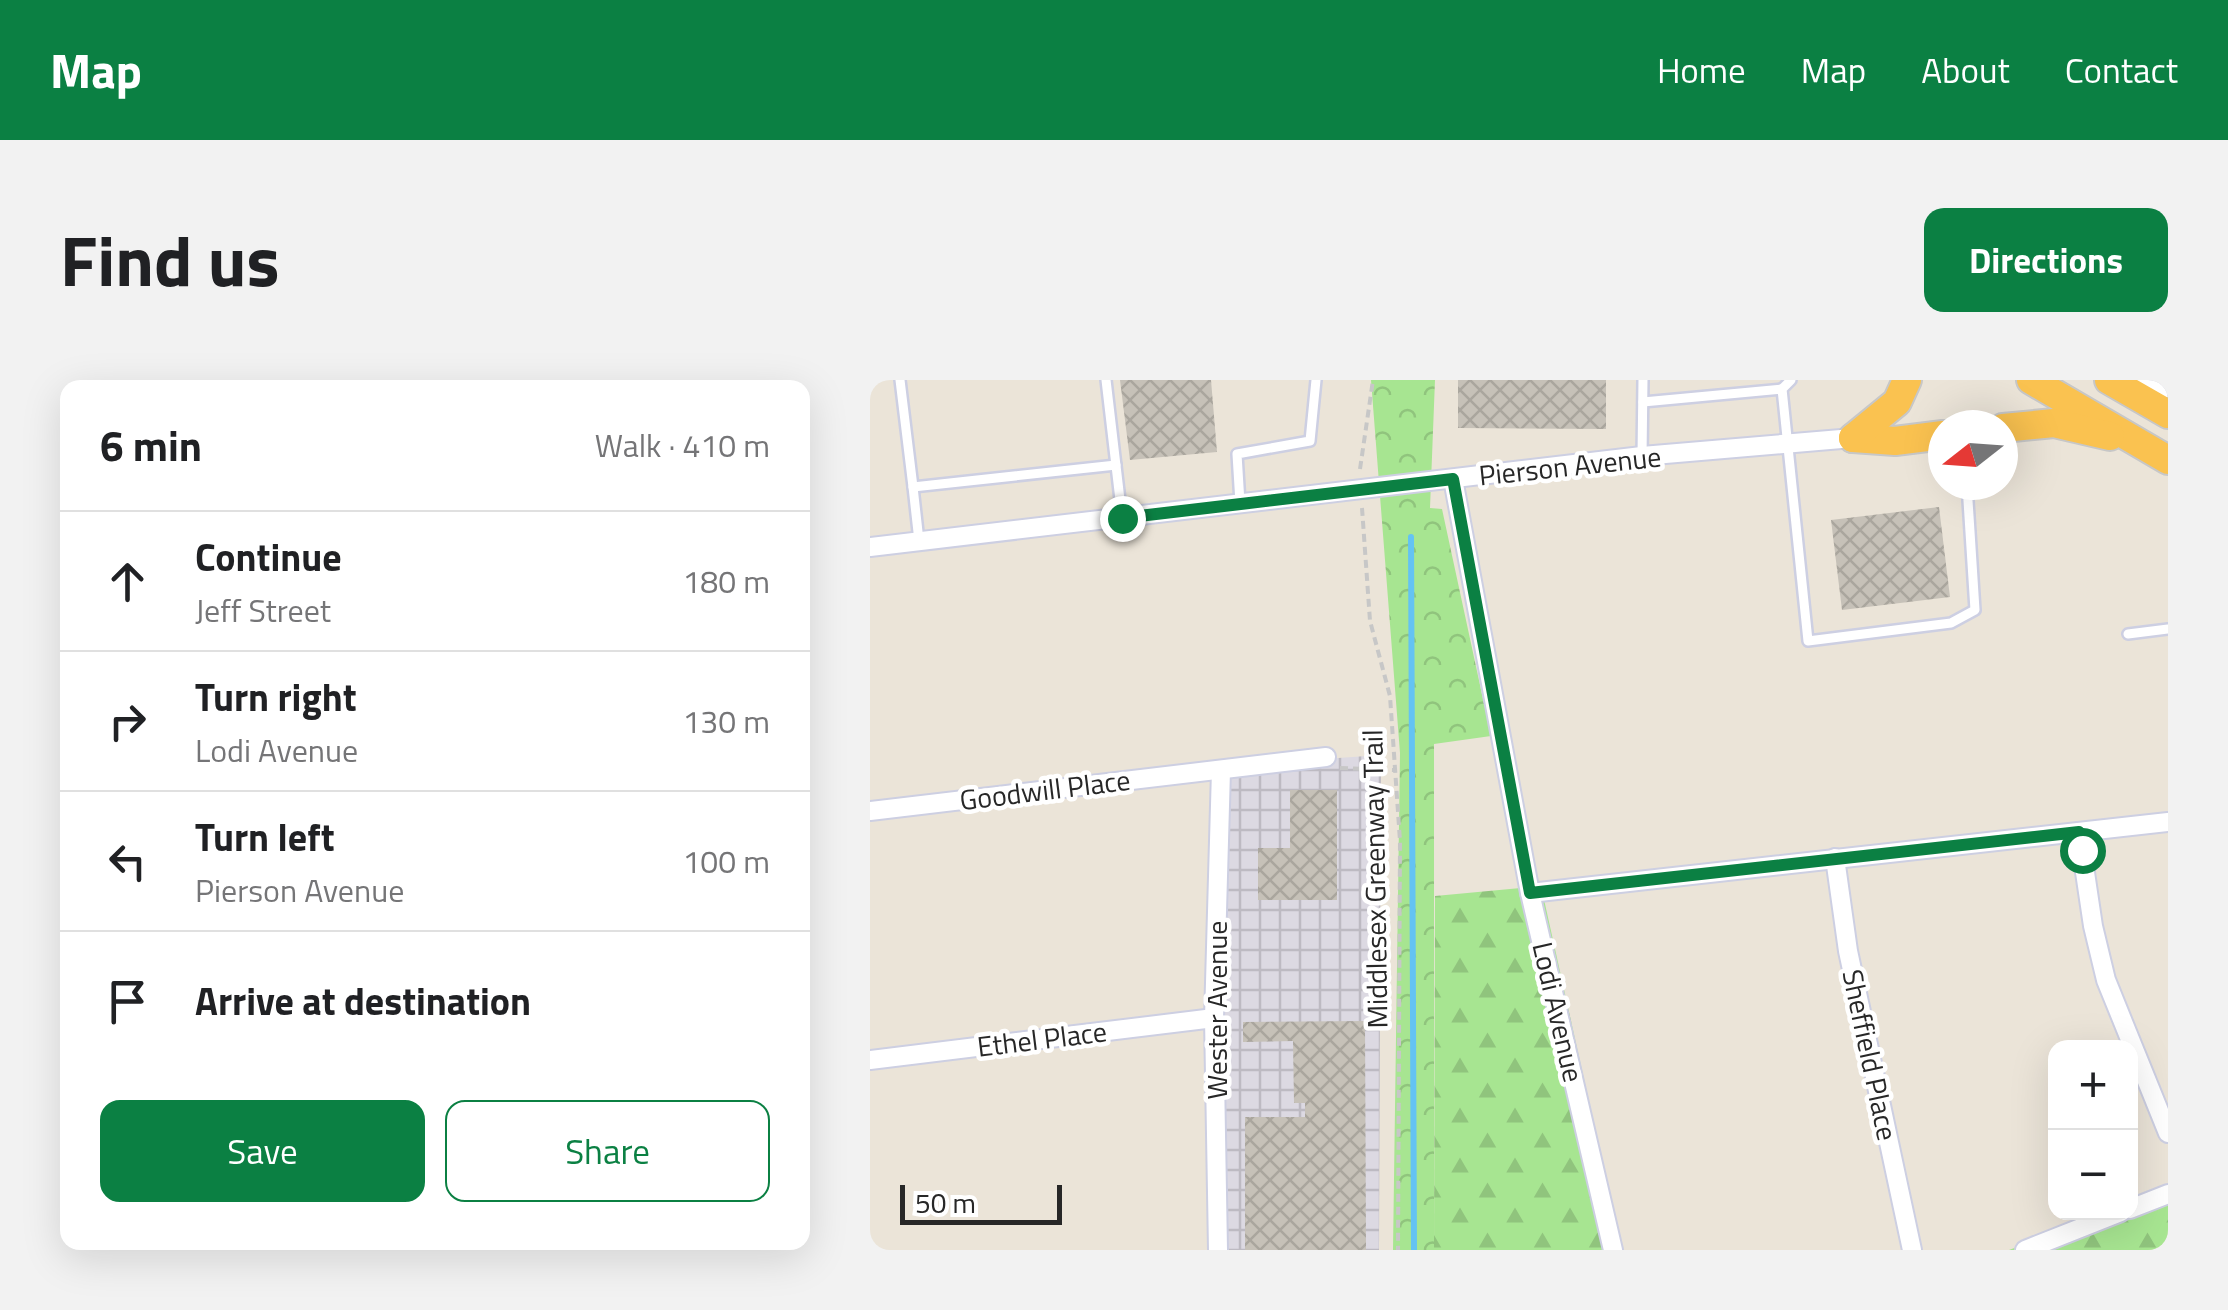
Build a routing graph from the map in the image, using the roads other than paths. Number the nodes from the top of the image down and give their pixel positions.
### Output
1 (900, 380) edge
2 (1106, 380) edge
3 (1316, 380) edge
4 (1643, 380) edge
5 (1792, 380) edge
6 (1907, 380) edge
7 (2032, 380) edge
8 (2116, 384) edge
9 (2168, 388) edge
10 (1782, 389) junction
11 (1643, 402) junction
12 (2168, 414) edge
13 (2018, 427) edge
14 (1928, 437) edge
15 (1853, 438) junction
16 (2138, 442) junction
17 (1786, 446) junction
18 (1642, 456) junction
19 (2168, 460) edge
20 (1116, 465) junction
21 (1453, 479) junction
22 (913, 487) junction
23 (1968, 500) edge
24 (1240, 504) junction
25 (1122, 518) junction
26 (920, 541) junction
27 (870, 547) edge
28 (2168, 629) edge
29 (2128, 634) dead end
30 (1326, 757) road end
31 (1221, 770) junction
32 (870, 811) edge
33 (2168, 822) edge
34 (2079, 832) junction
35 (1835, 858) junction
36 (1530, 893) junction
37 (1214, 1018) junction
38 (870, 1060) edge
39 (2168, 1133) edge
40 (2168, 1194) edge
41 (2138, 1206) edge
42 (2101, 1220) edge
43 (1218, 1250) edge
44 (1612, 1250) edge
45 (1912, 1250) edge
46 (2025, 1250) edge

1 - 22 lane
2 - 20 lane
3 - 24 lane
4 - 11 lane
5 - 10 lane
6 - 15 highway
7 - 16 highway
8 - 9 street
8 - 12 highway
10 - 11 lane
10 - 17 lane
11 - 18 lane
13 - 16 highway
14 - 15 highway
15 - 17 street, Pierson Avenue
16 - 19 highway
17 - 18 street, Pierson Avenue
17 - 23 lane
18 - 21 street, Pierson Avenue
20 - 22 lane
20 - 25 lane
21 - 24 street, Pierson Avenue
21 - 36 street, Lodi Avenue
22 - 26 lane
24 - 25 street, Pierson Avenue
25 - 26 street, Pierson Avenue
26 - 27 street, Pierson Avenue
28 - 29 lane
30 - 31 street, Goodwill Place
31 - 32 street, Goodwill Place
31 - 37 street, Wester Avenue
33 - 34 street
34 - 35 street
34 - 39 street
35 - 36 street
35 - 45 street, Sheffield Place
36 - 44 street, Lodi Avenue
37 - 38 street, Ethel Place
37 - 43 street, Wester Avenue
40 - 41 street
42 - 46 street

